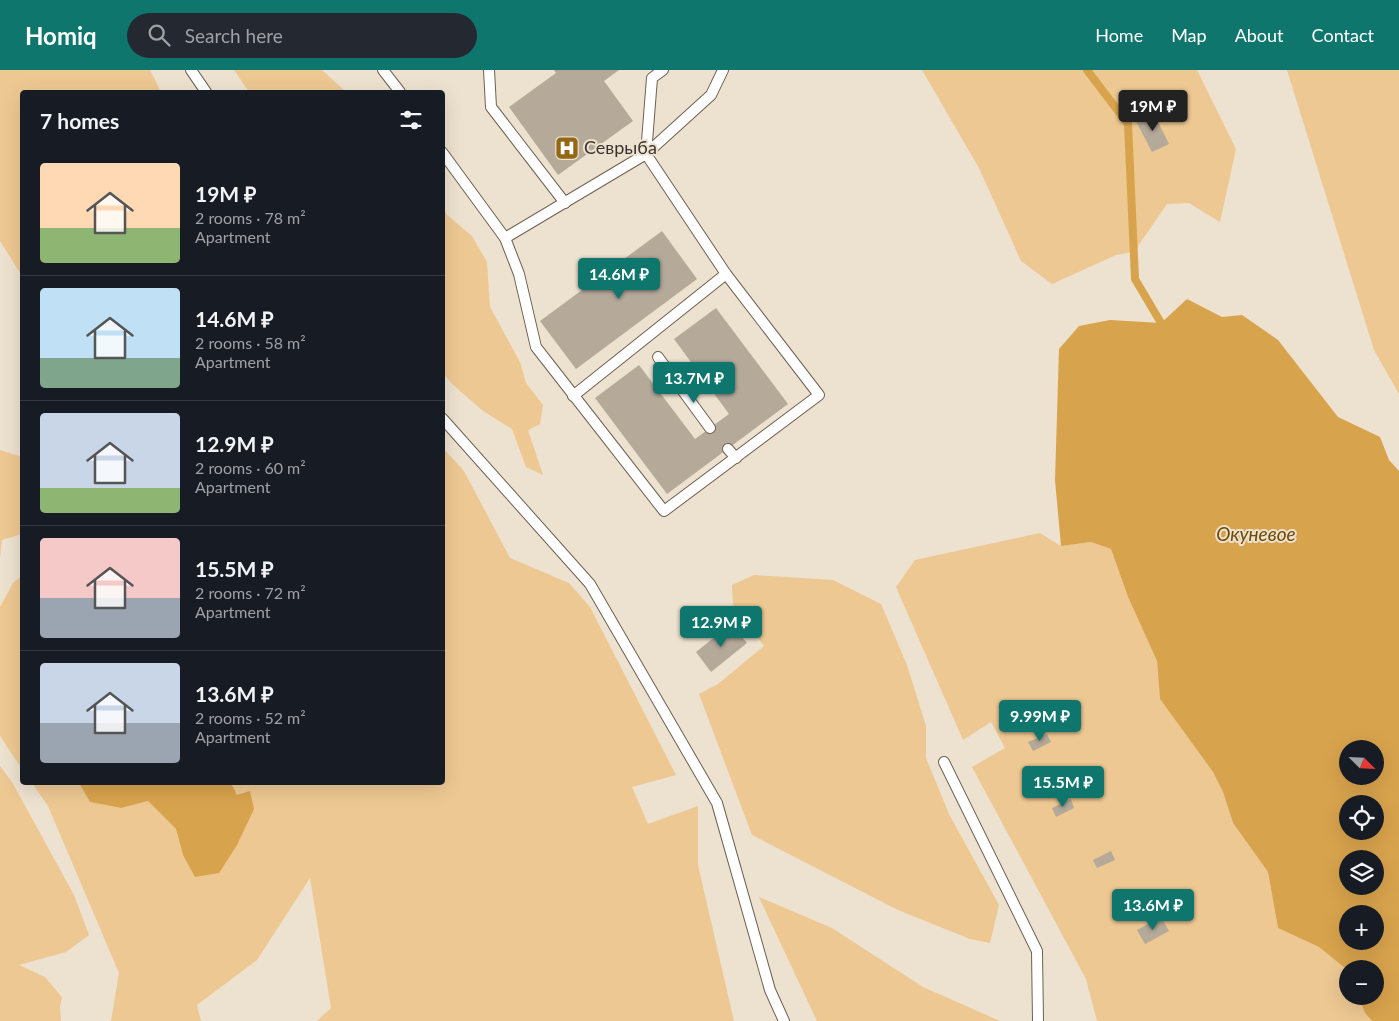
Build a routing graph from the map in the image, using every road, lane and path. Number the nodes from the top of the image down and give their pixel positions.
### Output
1 (191, 70) edge
2 (383, 70) edge
3 (489, 70) edge
4 (664, 70) edge
5 (723, 70) edge
6 (205, 90) edge
7 (398, 90) edge
8 (646, 154) junction
9 (445, 156) edge
10 (565, 203) junction
11 (505, 238) junction
12 (726, 274) junction
13 (658, 358) dead end
14 (573, 396) junction
15 (445, 421) edge
16 (710, 428) dead end
17 (728, 449) dead end
18 (736, 458) junction
19 (944, 762) dead end
20 (784, 1021) edge
21 (1038, 1021) edge

1 - 6 lane
2 - 7 lane
3 - 10 lane
4 - 8 lane
5 - 8 lane
8 - 10 lane
8 - 12 lane
9 - 11 lane
10 - 11 lane
11 - 14 lane
12 - 14 lane
12 - 18 lane
13 - 16 lane
14 - 18 lane
15 - 20 lane
17 - 18 lane
19 - 21 lane

